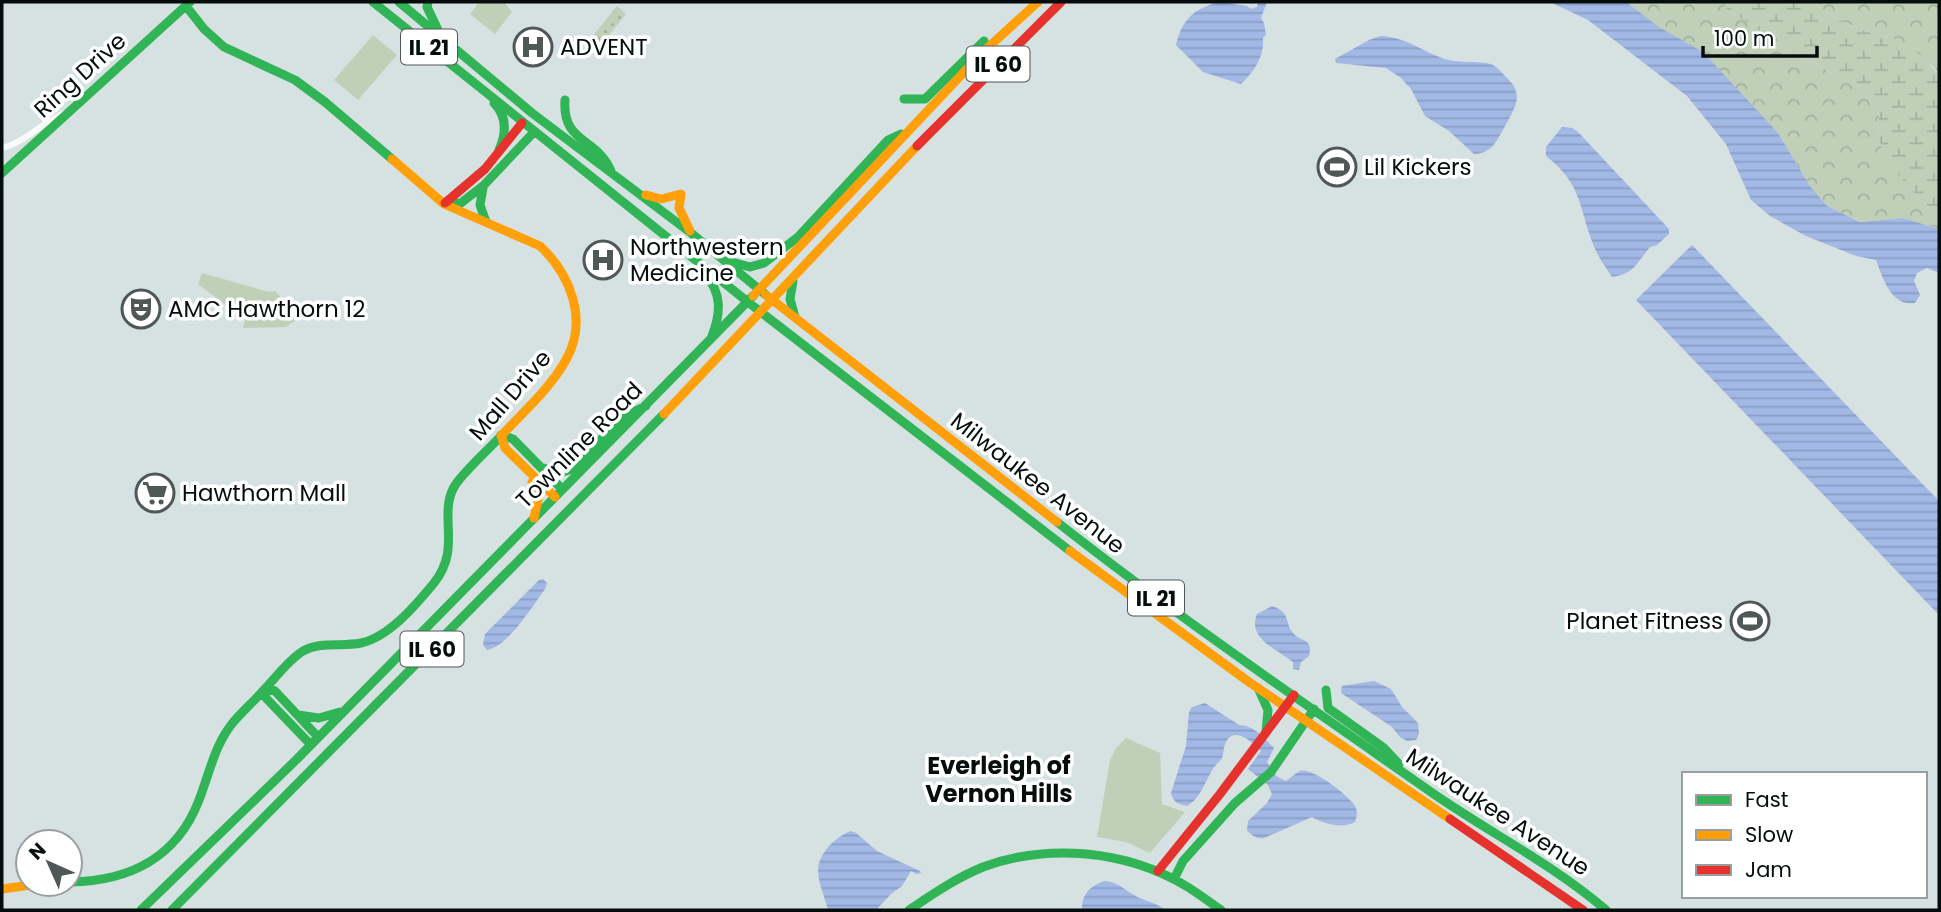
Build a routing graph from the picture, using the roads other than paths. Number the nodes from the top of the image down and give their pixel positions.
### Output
1 (373, 2) edge
2 (399, 2) edge
3 (428, 2) edge
4 (1038, 2) edge
5 (1061, 2) edge
6 (190, 3) edge
7 (1008, 27) junction
8 (439, 34) junction
9 (484, 92) junction
10 (904, 99) dead end
11 (565, 100) dead end
12 (67, 113) junction
13 (522, 123) junction
14 (908, 130) junction
15 (534, 132) junction
16 (2, 148) edge
17 (499, 150) junction
18 (2, 173) edge
19 (613, 175) junction
20 (484, 185) junction
21 (638, 193) junction
22 (444, 204) junction
23 (643, 220) junction
24 (486, 222) junction
25 (691, 233) junction
26 (725, 259) junction
27 (795, 278) junction
28 (760, 289) junction
29 (772, 300) junction
30 (748, 302) junction
31 (761, 313) junction
32 (797, 320) junction
33 (710, 342) junction
34 (646, 405) junction
35 (501, 435) junction
36 (513, 456) junction
37 (544, 468) junction
38 (562, 489) junction
39 (555, 496) junction
40 (534, 518) junction
41 (1256, 685) junction
42 (267, 688) junction
43 (1326, 691) dead end
44 (1294, 695) junction
45 (1286, 706) junction
46 (346, 709) junction
47 (1314, 709) junction
48 (298, 715) junction
49 (1306, 720) junction
50 (1265, 733) junction
51 (315, 741) junction
52 (1413, 780) junction
53 (1158, 871) junction
54 (1174, 878) junction
55 (84, 883) edge
56 (141, 910) edge
57 (172, 910) edge
58 (909, 910) edge
59 (1221, 910) edge
60 (1583, 910) edge
61 (1606, 910) edge

1 - 9 main road, IL 21
2 - 8 main road, IL 21
3 - 8 main road
4 - 7 main road, Townline Road / IL 60
5 - 27 main road, Townline Road / IL 60
6 - 12 main road, Ring Drive
6 - 22 main road, Mall Drive
7 - 10 main road
7 - 14 main road, Townline Road / IL 60
8 - 19 main road, Milwaukee Avenue / IL 21
9 - 13 main road, IL 21
9 - 17 main road
11 - 19 main road
12 - 16 street
12 - 18 main road, Ring Drive
13 - 15 main road, IL 21
13 - 17 main road
14 - 26 main road
14 - 28 main road, Townline Road / IL 60
15 - 20 main road
15 - 23 main road, Milwaukee Avenue / IL 21
17 - 22 main road
19 - 21 main road, Milwaukee Avenue / IL 21
20 - 22 main road
20 - 24 main road
21 - 25 main road, Milwaukee Avenue / IL 21
21 - 25 main road
22 - 24 main road, Mall Drive
23 - 30 main road, Milwaukee Avenue / IL 21
23 - 33 main road
24 - 35 main road, Mall Drive
25 - 26 main road, Milwaukee Avenue / IL 21
26 - 28 main road, Milwaukee Avenue / IL 21
27 - 29 main road, Townline Road / IL 60
27 - 32 main road
28 - 29 main road, Milwaukee Avenue / IL 21
28 - 30 main road, Townline Road / IL 60
29 - 31 main road, Townline Road / IL 60
29 - 32 main road, Milwaukee Avenue / IL 21
30 - 31 main road, Milwaukee Avenue / IL 21
30 - 33 main road, Townline Road / IL 60
31 - 41 main road, Milwaukee Avenue / IL 21
31 - 57 main road, Townline Road / IL 60
32 - 44 main road, Milwaukee Avenue / IL 21
33 - 34 main road, Townline Road / IL 60
34 - 37 main road
34 - 38 main road, Townline Road / IL 60
35 - 36 main road
35 - 37 main road
35 - 42 main road, Mall Drive
36 - 39 main road
36 - 40 main road
37 - 38 main road
38 - 39 main road, Townline Road / IL 60
39 - 40 main road, Townline Road / IL 60
40 - 46 main road, Townline Road / IL 60
41 - 45 main road, Milwaukee Avenue / IL 21
41 - 50 main road
42 - 48 main road
42 - 51 main road
42 - 55 main road, Mall Drive
43 - 52 main road
44 - 45 main road
44 - 47 main road, Milwaukee Avenue / IL 21
45 - 49 main road, Milwaukee Avenue / IL 21
45 - 50 main road
46 - 48 main road
46 - 51 main road, Townline Road / IL 60
47 - 49 main road
47 - 52 main road, Milwaukee Avenue / IL 21
48 - 51 main road
49 - 54 main road
49 - 60 main road, Milwaukee Avenue / IL 21
50 - 53 main road
51 - 56 main road, Townline Road / IL 60
52 - 61 main road, Milwaukee Avenue / IL 21
53 - 54 main road
53 - 58 main road
54 - 59 main road

